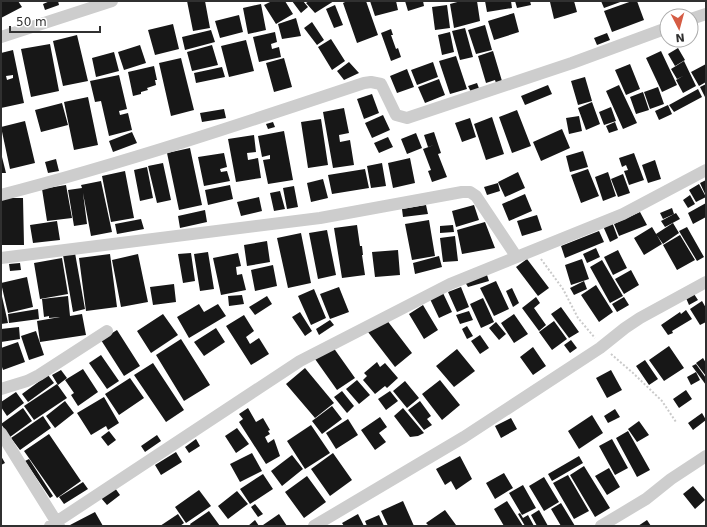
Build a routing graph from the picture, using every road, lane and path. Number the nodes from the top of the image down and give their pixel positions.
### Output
1 (112, 1) edge
2 (659, 31) edge
3 (1, 37) edge
4 (706, 170) edge
5 (1, 195) edge
6 (516, 256) junction
7 (1, 258) edge
8 (706, 282) edge
9 (107, 331) dead end
10 (1, 389) edge
11 (1, 433) edge
12 (706, 456) edge
13 (55, 525) edge
14 (314, 526) edge
15 (601, 526) edge

1 - 3 street
2 - 5 street
4 - 6 street
6 - 7 street
6 - 13 street
8 - 14 street
9 - 10 street
11 - 13 street
12 - 15 street

